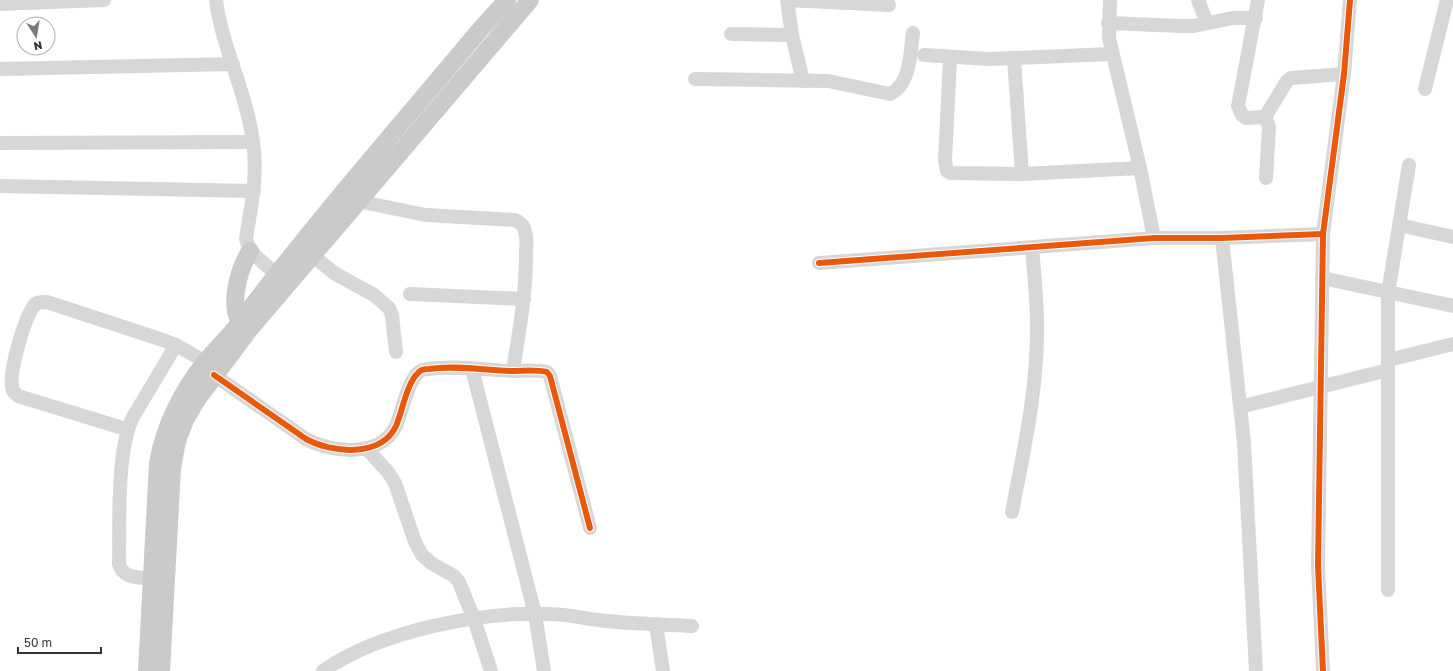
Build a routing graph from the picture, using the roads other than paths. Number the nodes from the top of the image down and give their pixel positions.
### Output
1 (104, 0) edge
2 (216, 0) edge
3 (508, 0) edge
4 (530, 0) edge
5 (1110, 0) edge
6 (1198, 0) edge
7 (1258, 0) edge
8 (1350, 0) edge
9 (1447, 0) edge
10 (43, 1) edge
11 (0, 4) edge
12 (889, 5) dead end
13 (1256, 18) junction
14 (1108, 23) junction
15 (1206, 23) junction
16 (913, 33) dead end
17 (731, 34) dead end
18 (792, 35) junction
19 (1112, 54) junction
20 (924, 55) dead end
21 (950, 58) junction
22 (1014, 58) junction
23 (233, 64) junction
24 (0, 69) edge
25 (1344, 74) junction
26 (695, 79) dead end
27 (803, 81) junction
28 (1425, 90) dead end
29 (1265, 116) junction
30 (253, 142) junction
31 (0, 143) edge
32 (1409, 165) dead end
33 (1140, 168) junction
34 (1022, 174) junction
35 (1266, 178) dead end
36 (0, 186) edge
37 (254, 190) junction
38 (357, 201) junction
39 (1399, 225) junction
40 (1323, 234) junction
41 (1453, 237) edge
42 (1154, 238) junction
43 (1222, 238) junction
44 (1032, 247) junction
45 (250, 251) junction
46 (312, 255) junction
47 (819, 263) dead end
48 (1322, 278) junction
49 (282, 279) junction
50 (1388, 292) junction
51 (410, 294) dead end
52 (524, 299) junction
53 (1453, 306) edge
54 (243, 327) junction
55 (1453, 344) edge
56 (176, 345) junction
57 (396, 352) dead end
58 (1388, 365) junction
59 (210, 368) junction
60 (472, 369) junction
61 (513, 371) junction
62 (1320, 387) junction
63 (1240, 407) junction
64 (126, 429) junction
65 (366, 448) junction
66 (1012, 512) dead end
67 (590, 528) dead end
68 (153, 579) junction
69 (1388, 590) dead end
70 (535, 614) junction
71 (474, 619) junction
72 (656, 624) junction
73 (692, 626) dead end
74 (147, 671) edge
75 (161, 671) edge
76 (323, 671) edge
77 (491, 671) edge
78 (544, 671) edge
79 (663, 671) edge
80 (1256, 671) edge
81 (1323, 671) edge

1 - 10 street
2 - 23 street
3 - 49 main road
4 - 38 main road
5 - 14 street
6 - 15 street
7 - 13 street
8 - 25 street
9 - 28 street
10 - 11 street
12 - 18 street
13 - 15 street
13 - 29 street
14 - 15 street
14 - 19 street
16 - 27 street
17 - 18 street
18 - 27 street
19 - 22 street
19 - 33 street
20 - 21 street
21 - 22 street
21 - 34 street
22 - 34 street
23 - 24 street
23 - 30 street
25 - 29 street
25 - 40 street
26 - 27 street
29 - 35 street
30 - 31 street
30 - 37 street
32 - 39 street
33 - 34 street
33 - 42 street
36 - 37 street
37 - 45 street
38 - 46 main road
38 - 52 street
39 - 41 street
39 - 50 street
40 - 43 street
40 - 48 street
42 - 43 street
42 - 44 street
43 - 63 street
44 - 47 street
44 - 66 street
45 - 49 street
45 - 54 main road
46 - 49 main road
46 - 57 street
48 - 50 street
48 - 62 street
49 - 54 main road
50 - 53 street
50 - 58 street
51 - 52 street
52 - 61 street
54 - 59 main road
55 - 58 street
56 - 59 street
56 - 64 street
56 - 64 street
58 - 62 street
58 - 69 street
59 - 65 street
59 - 68 main road
59 - 75 main road
60 - 61 street
60 - 65 street
60 - 70 street
61 - 67 street
62 - 63 street
62 - 81 street
63 - 80 street
64 - 68 street
65 - 71 street
68 - 74 main road
70 - 71 street
70 - 72 street
70 - 78 street
71 - 76 street
71 - 77 street
72 - 73 street
72 - 79 street

